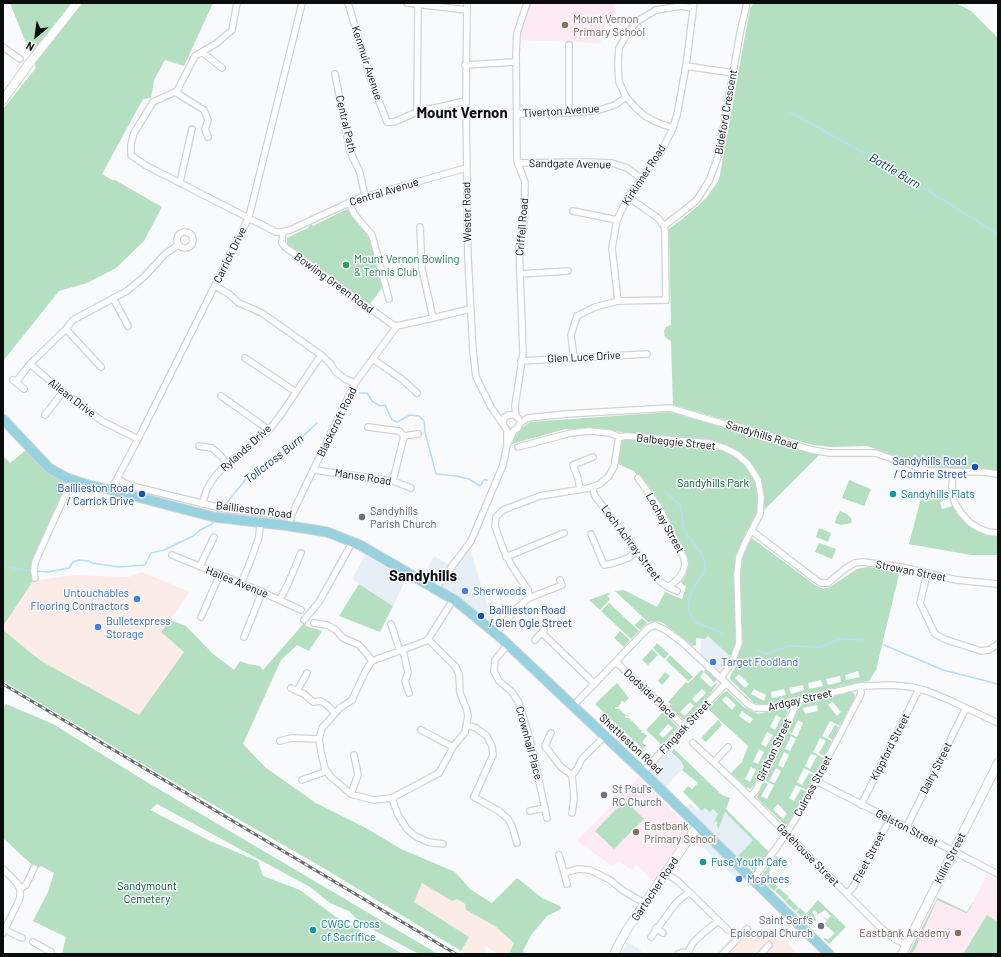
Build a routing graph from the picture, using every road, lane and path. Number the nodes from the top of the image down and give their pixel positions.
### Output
1 (77, 3) edge
2 (237, 3) edge
3 (302, 3) edge
4 (348, 3) edge
5 (407, 3) edge
6 (467, 3) edge
7 (527, 3) edge
8 (747, 3) edge
9 (418, 4) junction
10 (694, 5) edge
11 (467, 10) junction
12 (569, 46) dead end
13 (3, 47) edge
14 (202, 52) junction
15 (220, 58) dead end
16 (20, 59) dead end
17 (214, 62) junction
18 (516, 62) junction
19 (466, 65) junction
20 (686, 66) junction
21 (222, 68) dead end
22 (733, 73) junction
23 (335, 74) dead end
24 (175, 92) junction
25 (626, 97) junction
26 (3, 100) edge
27 (466, 101) junction
28 (417, 112) junction
29 (569, 113) junction
30 (517, 114) junction
31 (673, 128) junction
32 (192, 129) dead end
33 (208, 137) dead end
34 (518, 163) junction
35 (466, 168) junction
36 (642, 179) junction
37 (180, 182) junction
38 (365, 196) junction
39 (628, 197) junction
40 (349, 202) junction
41 (573, 211) dead end
42 (249, 217) junction
43 (617, 220) junction
44 (664, 226) junction
45 (420, 227) dead end
46 (283, 232) junction
47 (178, 245) dead end
48 (568, 272) dead end
49 (520, 274) junction
50 (215, 286) junction
51 (113, 298) junction
52 (390, 299) dead end
53 (618, 301) junction
54 (470, 309) junction
55 (132, 318) dead end
56 (433, 318) junction
57 (397, 326) junction
58 (66, 329) junction
59 (647, 354) dead end
60 (321, 355) junction
61 (245, 358) dead end
62 (574, 358) junction
63 (373, 359) junction
64 (521, 361) junction
65 (30, 364) junction
66 (101, 366) dead end
67 (355, 383) junction
68 (24, 389) dead end
69 (63, 392) junction
70 (296, 392) junction
71 (417, 393) dead end
72 (222, 396) dead end
73 (45, 415) dead end
74 (516, 418) junction
75 (3, 419) edge
76 (504, 421) junction
77 (368, 427) dead end
78 (269, 430) junction
79 (507, 430) junction
80 (514, 430) junction
81 (418, 434) dead end
82 (404, 436) junction
83 (619, 437) junction
84 (138, 439) junction
85 (507, 445) junction
86 (199, 446) dead end
87 (518, 447) dead end
88 (593, 457) dead end
89 (228, 464) junction
90 (314, 470) junction
91 (953, 472) junction
92 (998, 474) edge
93 (638, 478) dead end
94 (118, 479) junction
95 (72, 480) junction
96 (393, 481) junction
97 (592, 487) junction
98 (411, 488) dead end
99 (580, 489) junction
100 (111, 490) junction
101 (202, 504) junction
102 (291, 521) junction
103 (260, 523) junction
104 (752, 531) junction
105 (564, 533) dead end
106 (998, 533) edge
107 (591, 534) dead end
108 (214, 537) dead end
109 (353, 542) junction
110 (301, 552) dead end
111 (636, 552) junction
112 (172, 555) dead end
113 (506, 557) junction
114 (200, 566) junction
115 (220, 574) junction
116 (927, 574) junction
117 (35, 578) dead end
118 (560, 580) dead end
119 (241, 583) junction
120 (998, 584) edge
121 (668, 587) junction
122 (435, 589) junction
123 (677, 591) dead end
124 (262, 592) junction
125 (529, 598) junction
126 (280, 599) junction
127 (453, 600) junction
128 (302, 610) dead end
129 (201, 617) dead end
130 (304, 620) dead end
131 (314, 623) dead end
132 (391, 624) dead end
133 (498, 635) junction
134 (244, 637) dead end
135 (428, 639) junction
136 (535, 640) dead end
137 (508, 644) junction
138 (998, 644) edge
139 (402, 651) junction
140 (372, 661) junction
141 (616, 662) junction
142 (306, 673) dead end
143 (721, 678) junction
144 (726, 683) junction
145 (595, 684) junction
146 (860, 686) junction
147 (291, 688) dead end
148 (919, 689) junction
149 (297, 691) junction
150 (409, 693) dead end
151 (793, 702) junction
152 (573, 706) junction
153 (966, 708) junction
154 (335, 713) junction
155 (998, 723) edge
156 (467, 725) junction
157 (685, 727) junction
158 (422, 730) dead end
159 (551, 733) dead end
160 (605, 736) junction
161 (319, 739) junction
162 (280, 741) dead end
163 (693, 743) dead end
164 (728, 747) dead end
165 (453, 748) junction
166 (354, 755) dead end
167 (714, 762) junction
168 (998, 763) edge
169 (327, 771) junction
170 (643, 772) junction
171 (572, 775) junction
172 (302, 780) dead end
173 (816, 781) junction
174 (352, 794) junction
175 (474, 797) junction
176 (750, 797) junction
177 (392, 798) junction
178 (468, 798) dead end
179 (860, 805) junction
180 (545, 808) junction
181 (530, 811) dead end
182 (572, 813) dead end
183 (547, 818) dead end
184 (890, 819) junction
185 (698, 825) junction
186 (906, 828) junction
187 (786, 834) junction
188 (517, 843) dead end
189 (443, 844) dead end
190 (953, 852) junction
191 (558, 855) dead end
192 (34, 868) dead end
193 (3, 869) edge
194 (564, 872) junction
195 (665, 873) junction
196 (998, 874) edge
197 (753, 879) junction
198 (567, 884) dead end
199 (20, 889) junction
200 (689, 892) junction
201 (847, 894) junction
202 (644, 904) junction
203 (718, 921) junction
204 (656, 928) junction
205 (747, 929) dead end
206 (728, 930) dead end
207 (4, 931) edge
208 (663, 933) dead end
209 (651, 937) dead end
210 (22, 938) dead end
211 (33, 942) dead end
212 (769, 945) dead end
213 (906, 945) junction
214 (43, 951) edge
215 (51, 952) dead end
216 (614, 954) edge
217 (678, 954) edge
218 (687, 954) edge
219 (724, 954) edge
220 (761, 954) edge
221 (829, 954) edge
222 (902, 954) edge

1 - 26 main road
2 - 14 street
3 - 42 street, Carrick Drive
4 - 28 street, Kenmuir Avenue
5 - 9 street
6 - 11 street, Wester Road
7 - 18 street, Criffell Road
8 - 22 street, Bideford Crescent
9 - 11 street
9 - 28 street
10 - 20 street, Kirkinner Road
10 - 25 street
11 - 19 street, Wester Road
12 - 29 street
13 - 16 street
14 - 17 street
14 - 24 street
15 - 17 street
17 - 21 street
18 - 19 street
18 - 30 street, Criffell Road
19 - 27 street, Wester Road
20 - 22 street
20 - 31 street, Kirkinner Road
22 - 44 street, Bideford Crescent
23 - 38 street, Central Path
24 - 33 street
24 - 37 street
25 - 29 street, Tiverton Avenue
25 - 31 street
27 - 28 street
27 - 35 street, Wester Road
29 - 30 street, Tiverton Avenue
30 - 34 street, Criffell Road
31 - 36 street, Kirkinner Road
32 - 37 street
34 - 36 street, Sandgate Avenue
34 - 49 street, Criffell Road
35 - 38 street, Central Avenue
35 - 54 street, Wester Road
36 - 39 street, Kirkinner Road
37 - 42 street
38 - 40 street, Central Avenue
39 - 43 street, Kirkinner Road
39 - 44 street
40 - 46 street, Central Avenue
40 - 52 street
41 - 43 street
42 - 46 street
42 - 50 street, Carrick Drive
43 - 53 street, Kirkinner Road
44 - 53 street
45 - 56 street
46 - 57 street, Bowling Green Road
47 - 51 street
48 - 49 street
49 - 64 street, Criffell Road
50 - 60 street
50 - 84 street, Carrick Drive
51 - 55 street
51 - 58 street
53 - 62 street
54 - 56 street
54 - 76 street, Wester Road
56 - 57 street
57 - 63 street, Blackcroft Road
58 - 65 street
58 - 66 street
59 - 62 street, Glen Luce Drive
60 - 67 street
60 - 70 street, Rylands Drive
61 - 70 street
62 - 64 street, Glen Luce Drive
63 - 67 street, Blackcroft Road
63 - 71 street
64 - 74 street, Criffell Road
65 - 68 street
65 - 69 street, Ailean Drive
67 - 90 street, Blackcroft Road
69 - 73 street
69 - 84 street, Ailean Drive
70 - 78 street, Rylands Drive
72 - 78 street
74 - 76 street, Sandyhills Road
74 - 80 street, Sandyhills Road
74 - 91 street, Sandyhills Road
75 - 95 main road, Baillieston Road
76 - 79 street
77 - 82 street
78 - 89 street, Rylands Drive
79 - 80 street
79 - 85 street, Sandyhills Road
80 - 85 street, Sandyhills Road
81 - 82 street
82 - 96 street
83 - 87 street, Balbeggie Street
83 - 97 street
83 - 104 street, Balbeggie Street
84 - 94 street, Carrick Drive
85 - 122 street, Sandyhills Road
86 - 89 street
88 - 99 street
89 - 101 street, Rylands Drive
90 - 96 street, Manse Road
90 - 102 street, Blackcroft Road
91 - 92 street, Sandyhills Road
91 - 106 street
93 - 121 street, Lochay Street
94 - 100 street, Carrick Drive
94 - 101 street
95 - 100 main road, Baillieston Road
95 - 117 street
96 - 98 street, Manse Road
97 - 99 street
97 - 111 street, Loch Achray Street
99 - 113 street
100 - 103 main road, Baillieston Road
101 - 102 street
102 - 103 main road, Baillieston Road
102 - 109 main road, Baillieston Road
103 - 119 street
104 - 116 street, Strowan Street
104 - 143 street, Balbeggie Street
105 - 113 street
107 - 111 street
108 - 114 street
109 - 122 main road, Baillieston Road
109 - 130 street
110 - 126 street
111 - 121 street, Loch Achray Street
112 - 114 street, Hailes Avenue
113 - 125 street
114 - 115 street, Hailes Avenue
115 - 119 street, Hailes Avenue
115 - 129 street
116 - 120 street, Strowan Street
116 - 138 street
118 - 125 street
119 - 124 street, Hailes Avenue
121 - 123 street, Loch Achray Street
122 - 127 main road, Baillieston Road
124 - 126 street, Hailes Avenue
124 - 134 street
125 - 133 street
126 - 128 street, Hailes Avenue
127 - 133 main road, Baillieston Road
127 - 135 street
131 - 140 street
132 - 139 street
133 - 137 main road, Shettleston Road
135 - 139 street
135 - 156 street
136 - 145 street
137 - 152 main road, Shettleston Road
137 - 180 street, Crownhall Place
139 - 140 street
139 - 150 street
140 - 154 street
141 - 143 street, Ardgay Street
141 - 145 street, Ardgay Street
141 - 157 street, Dodside Place
142 - 149 street
143 - 144 street, Ardgay Street
144 - 151 street, Ardgay Street
144 - 157 street, Fingask Street
145 - 152 street, Ardgay Street
146 - 148 street, Ardgay Street
146 - 151 street, Ardgay Street
146 - 173 street, Culross Street
147 - 149 street
148 - 153 street, Ardgay Street
148 - 179 street, Kippford Street
149 - 154 street
151 - 176 street, Girthon Street
152 - 160 main road, Shettleston Road
153 - 155 street, Ardgay Street
153 - 186 street, Dalry Street
154 - 161 street
156 - 165 street
156 - 175 street
157 - 170 street, Fingask Street
158 - 165 street
159 - 171 street
160 - 170 main road, Shettleston Road
160 - 171 street
161 - 162 street
161 - 169 street
163 - 167 street, Gatehouse Street
164 - 167 street
165 - 177 street
166 - 174 street
167 - 176 street, Gatehouse Street
168 - 190 main road, Killin Street
169 - 172 street
169 - 174 street
170 - 185 main road, Shettleston Road
171 - 182 street
173 - 179 street, Gelston Street
173 - 187 street, Culross Street
174 - 177 street
175 - 178 street
175 - 188 street
176 - 187 street, Gatehouse Street
177 - 189 street
179 - 184 street, Gelston Street
180 - 181 street
180 - 183 street, Crownhall Place
184 - 186 street, Gelston Street
184 - 201 street, Fleet Street
185 - 195 main road, Gartocher Road
185 - 197 main road, Shettleston Road
186 - 190 street, Gelston Street
187 - 197 street, Culross Street
187 - 201 street, Gatehouse Street
190 - 196 street, Gelston Street
190 - 213 main road, Killin Street
191 - 194 street
192 - 199 street
193 - 199 street
194 - 198 street
194 - 202 street
195 - 200 street
195 - 202 main road, Gartocher Road
197 - 221 main road, Shettleston Road
199 - 207 street
200 - 203 street
200 - 204 street
201 - 213 street, Gatehouse Street
202 - 216 main road, Gartocher Road
203 - 206 street
203 - 218 street
204 - 208 street
204 - 209 street
205 - 219 street
207 - 210 street
211 - 214 street
212 - 220 street
213 - 222 main road, Killin Street
214 - 215 street
217 - 218 street

